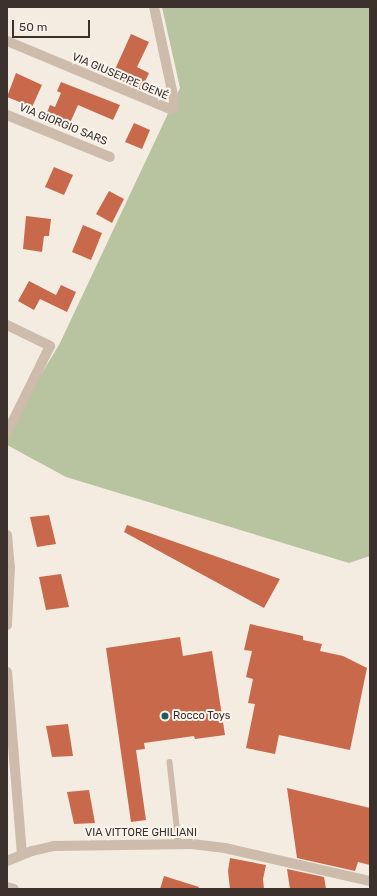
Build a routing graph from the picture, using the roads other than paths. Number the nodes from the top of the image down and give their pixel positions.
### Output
1 (154, 7) edge
2 (7, 42) edge
3 (7, 115) edge
4 (110, 157) dead end
5 (7, 325) edge
6 (7, 433) edge
7 (7, 535) edge
8 (7, 626) edge
9 (7, 672) edge
10 (170, 762) dead end
11 (179, 843) junction
12 (22, 854) junction
13 (7, 860) edge
14 (370, 881) edge
15 (7, 887) edge
16 (14, 889) edge

1 - 2 street, VIA GIUSEPPE GENÉ
3 - 4 street, VIA GIORGIO SARS
5 - 6 street
7 - 8 street
9 - 12 street
10 - 11 lane
11 - 12 street, VIA VITTORE GHILIANI
11 - 14 street, VIA VITTORE GHILIANI
12 - 13 street, VIA VITTORE GHILIANI
15 - 16 street

